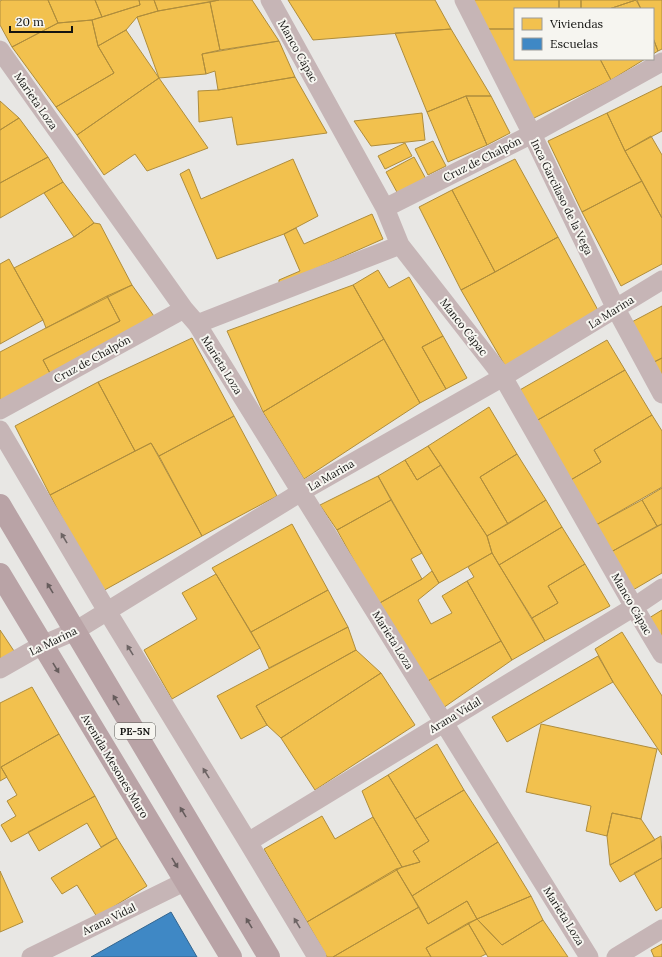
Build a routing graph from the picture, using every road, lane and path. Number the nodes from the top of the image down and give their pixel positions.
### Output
1 (270, 0) edge
2 (464, 0) edge
3 (0, 50) edge
4 (662, 62) edge
5 (532, 134) junction
6 (385, 208) junction
7 (400, 244) junction
8 (662, 280) edge
9 (184, 309) junction
10 (616, 309) junction
11 (197, 324) junction
12 (503, 377) junction
13 (662, 394) edge
14 (0, 410) edge
15 (0, 430) edge
16 (301, 492) junction
17 (0, 505) edge
18 (0, 574) edge
19 (662, 588) edge
20 (634, 607) junction
21 (107, 611) junction
22 (75, 631) junction
23 (42, 645) junction
24 (662, 654) edge
25 (0, 669) edge
26 (444, 722) junction
27 (248, 842) junction
28 (186, 881) junction
29 (662, 929) edge
30 (31, 957) edge
31 (231, 957) edge
32 (269, 957) edge
33 (317, 957) edge
34 (589, 957) edge
35 (616, 957) edge

1 - 6 street, Manco Cápac
2 - 5 street, Inca Garcilaso de la Vega
3 - 9 street, Marieta Loza
4 - 5 street, Cruz de Chalpón
5 - 6 street, Cruz de Chalpón
5 - 10 street, Inca Garcilaso de la Vega
6 - 7 street, Manco Cápac
7 - 11 street
7 - 12 street, Manco Cápac
8 - 10 street, La Marina
9 - 11 street, Marieta Loza
9 - 14 street, Cruz de Chalpón
10 - 12 street, La Marina
10 - 13 street, Inca Garcilaso de la Vega
11 - 16 street, Marieta Loza
12 - 16 street, La Marina
12 - 20 street, Manco Cápac
21 -> 15 street
16 - 21 street, La Marina
16 - 26 street, Marieta Loza
22 -> 17 highway, PE-5N
18 - 23 highway, Avenida Mesones Muro / PE-5N
19 - 20 street, Arana Vidal
20 - 24 street, Manco Cápac
20 - 26 street, Arana Vidal
21 - 22 street, La Marina
27 -> 21 street
22 - 23 street, La Marina
32 -> 22 highway, PE-5N
23 - 25 street, La Marina
23 -> 28 highway, Avenida Mesones Muro / PE-5N
26 - 27 street, Arana Vidal
26 - 34 street, Marieta Loza
33 -> 27 street
28 - 30 street, Arana Vidal
28 - 31 highway, Avenida Mesones Muro / PE-5N
29 - 35 street

